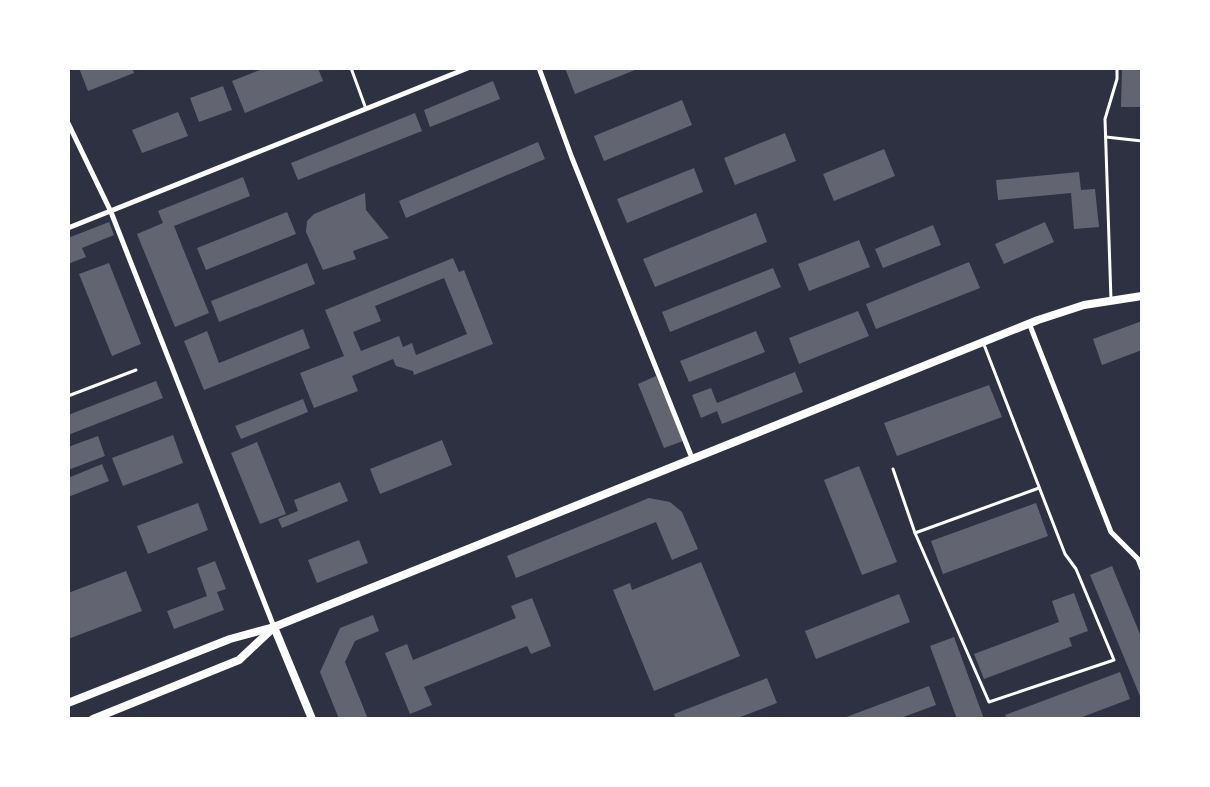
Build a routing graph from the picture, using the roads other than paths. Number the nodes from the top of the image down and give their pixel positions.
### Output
1 (351, 68) edge
2 (468, 68) edge
3 (539, 68) edge
4 (1117, 68) edge
5 (366, 109) junction
6 (68, 123) edge
7 (1106, 137) junction
8 (1142, 141) edge
9 (111, 212) junction
10 (68, 228) edge
11 (1142, 296) edge
12 (1111, 300) junction
13 (1029, 323) junction
14 (982, 342) junction
15 (136, 370) dead end
16 (68, 396) edge
17 (692, 459) junction
18 (893, 469) dead end
19 (1039, 488) junction
20 (915, 533) junction
21 (1142, 569) edge
22 (274, 627) junction
23 (68, 703) edge
24 (93, 719) edge
25 (312, 719) edge

1 - 5 lane
2 - 5 street
3 - 17 street
4 - 7 lane
5 - 9 street
6 - 9 street
7 - 8 lane
7 - 12 lane
9 - 10 street
9 - 22 street
11 - 12 main road
12 - 13 main road
13 - 14 main road
13 - 21 street
14 - 17 main road
14 - 19 lane
15 - 16 lane
17 - 22 main road
18 - 20 lane
19 - 20 lane
19 - 20 lane
22 - 23 main road
22 - 24 main road
22 - 25 main road

